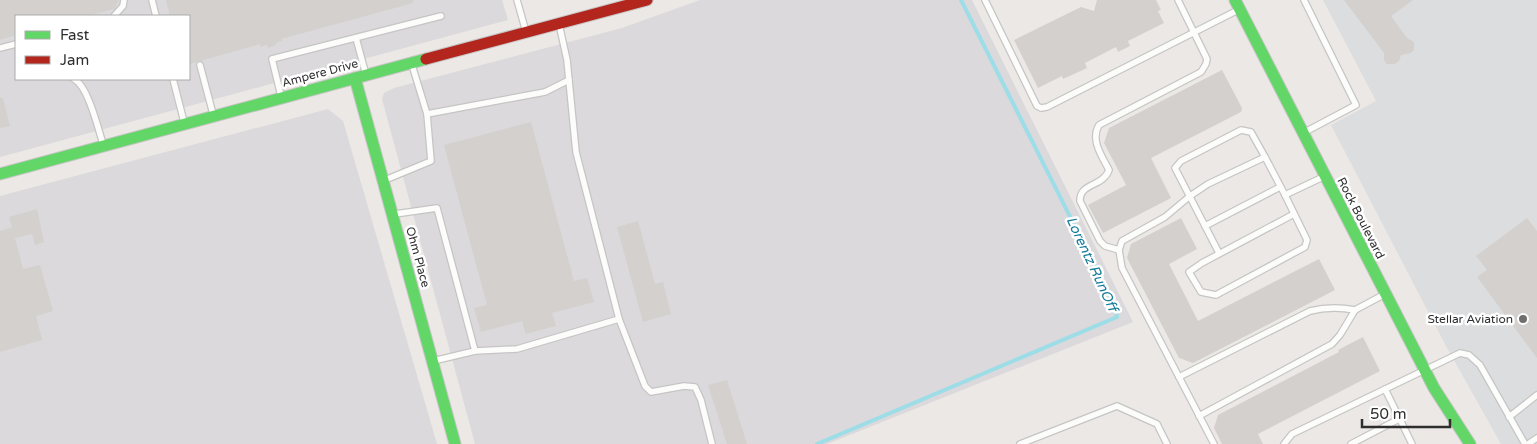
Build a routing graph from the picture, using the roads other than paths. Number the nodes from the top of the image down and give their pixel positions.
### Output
1 (124, 0) edge
2 (152, 0) edge
3 (517, 0) edge
4 (646, 0) edge
5 (985, 0) edge
6 (1178, 0) edge
7 (1304, 0) edge
8 (1237, 5) edge
9 (115, 15) edge
10 (156, 15) edge
11 (441, 16) dead end
12 (558, 23) junction
13 (526, 32) junction
14 (1194, 32) junction
15 (356, 38) junction
16 (15, 44) edge
17 (0, 48) edge
18 (411, 63) junction
19 (200, 65) dead end
20 (361, 77) junction
21 (76, 80) edge
22 (173, 80) edge
23 (569, 80) junction
24 (282, 98) junction
25 (427, 114) junction
26 (214, 116) junction
27 (185, 124) junction
28 (1303, 133) junction
29 (104, 146) junction
30 (1265, 156) junction
31 (0, 174) edge
32 (1324, 176) junction
33 (383, 180) junction
34 (1280, 186) junction
35 (1285, 195) junction
36 (1190, 196) junction
37 (392, 214) junction
38 (1294, 214) junction
39 (1205, 226) junction
40 (1119, 250) junction
41 (1219, 253) junction
42 (1385, 294) junction
43 (1355, 310) junction
44 (619, 319) junction
45 (474, 351) junction
46 (433, 361) junction
47 (1424, 370) junction
48 (1179, 377) junction
49 (1385, 389) junction
50 (1537, 395) edge
51 (1200, 416) junction
52 (1509, 417) junction
53 (1399, 419) junction
54 (1537, 438) edge
55 (455, 444) edge
56 (712, 444) edge
57 (1020, 444) edge
58 (1167, 444) edge
59 (1214, 444) edge
60 (1284, 444) edge
61 (1351, 444) edge
62 (1412, 444) edge
63 (1470, 444) edge
64 (1526, 444) edge

1 - 9 lane
2 - 10 lane
3 - 13 lane
4 - 12 street, Ampere Drive
5 - 14 lane
6 - 14 lane
7 - 28 lane
8 - 14 lane
8 - 28 street, Rock Boulevard
11 - 15 lane
12 - 13 street, Ampere Drive
12 - 23 lane
13 - 18 street, Ampere Drive
14 - 40 lane
15 - 20 lane
15 - 24 lane
16 - 17 lane
18 - 20 street, Ampere Drive
18 - 25 lane
19 - 26 lane
20 - 24 street, Ampere Drive
20 - 33 street, Ohm Place
21 - 29 lane
22 - 27 lane
23 - 25 lane
23 - 44 lane
24 - 26 street, Ampere Drive
25 - 33 lane
26 - 27 street, Ampere Drive
27 - 29 street, Ampere Drive
28 - 32 street, Rock Boulevard
29 - 31 street, Ampere Drive
30 - 34 lane
30 - 36 lane
30 - 36 lane
32 - 35 lane
32 - 42 street, Rock Boulevard
33 - 37 street, Ohm Place
34 - 35 lane
34 - 39 lane
35 - 38 lane
36 - 39 lane
36 - 40 lane
37 - 45 lane
37 - 46 street, Ohm Place
38 - 41 lane
38 - 41 lane
39 - 41 lane
40 - 48 lane
42 - 43 lane
42 - 47 street, Rock Boulevard
43 - 48 lane
43 - 51 lane
44 - 45 lane
44 - 56 lane
45 - 46 lane
46 - 55 street, Ohm Place
47 - 49 lane
47 - 52 lane
47 - 63 street, Rock Boulevard
48 - 51 lane
49 - 53 lane
49 - 60 lane
50 - 52 lane
51 - 59 lane
52 - 64 lane
53 - 61 lane
53 - 62 lane
54 - 64 lane
57 - 58 lane

